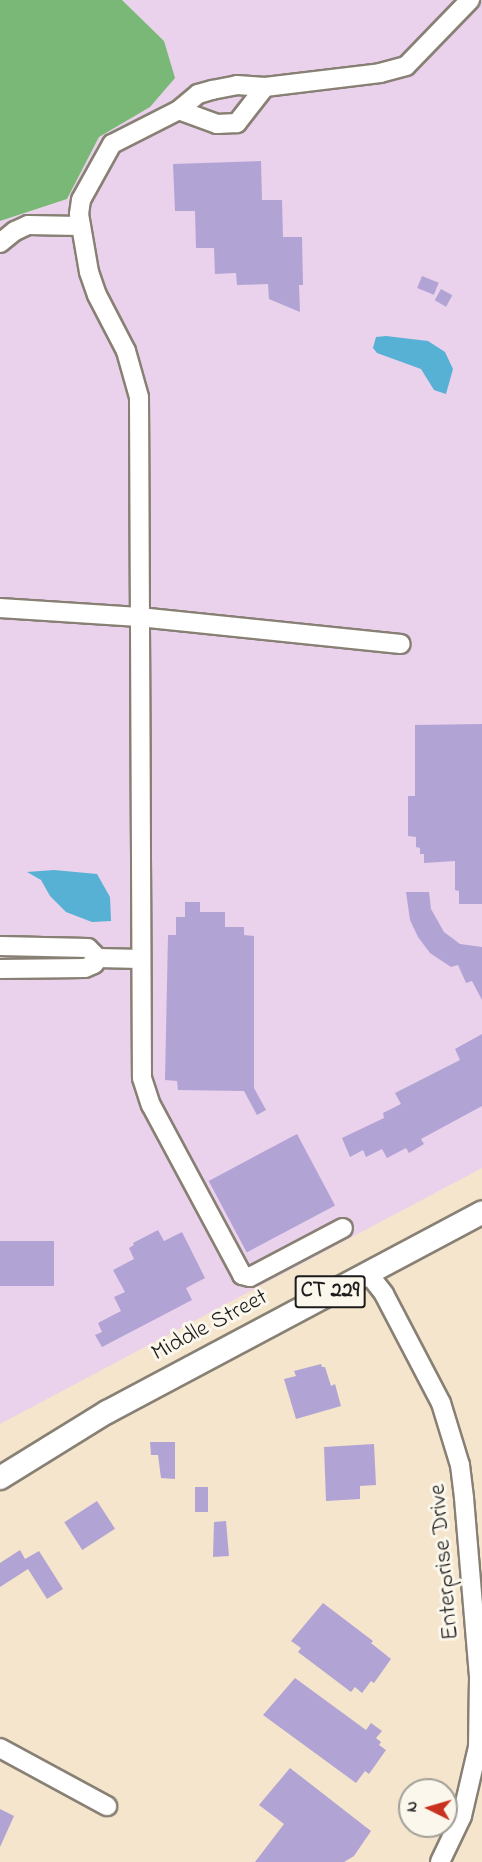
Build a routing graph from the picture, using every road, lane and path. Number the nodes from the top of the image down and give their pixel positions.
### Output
1 (470, 0) edge
2 (265, 87) junction
3 (179, 110) junction
4 (79, 226) junction
5 (0, 243) edge
6 (0, 608) edge
7 (139, 616) junction
8 (401, 644) dead end
9 (0, 946) edge
10 (98, 958) junction
11 (141, 959) junction
12 (0, 969) edge
13 (482, 1213) edge
14 (343, 1228) dead end
15 (367, 1272) junction
16 (0, 1478) edge
17 (0, 1748) edge
18 (107, 1806) dead end
19 (440, 1862) edge

1 - 2 street
2 - 3 street
2 - 3 street
3 - 4 street
4 - 5 street
4 - 7 street
6 - 7 street
7 - 8 street
7 - 11 street
9 - 10 street
10 - 11 street
10 - 12 street
11 - 14 street
13 - 15 main road, Middle Street / CT 229
15 - 16 main road, Middle Street / CT 229
15 - 19 street, Enterprise Drive
17 - 18 street

